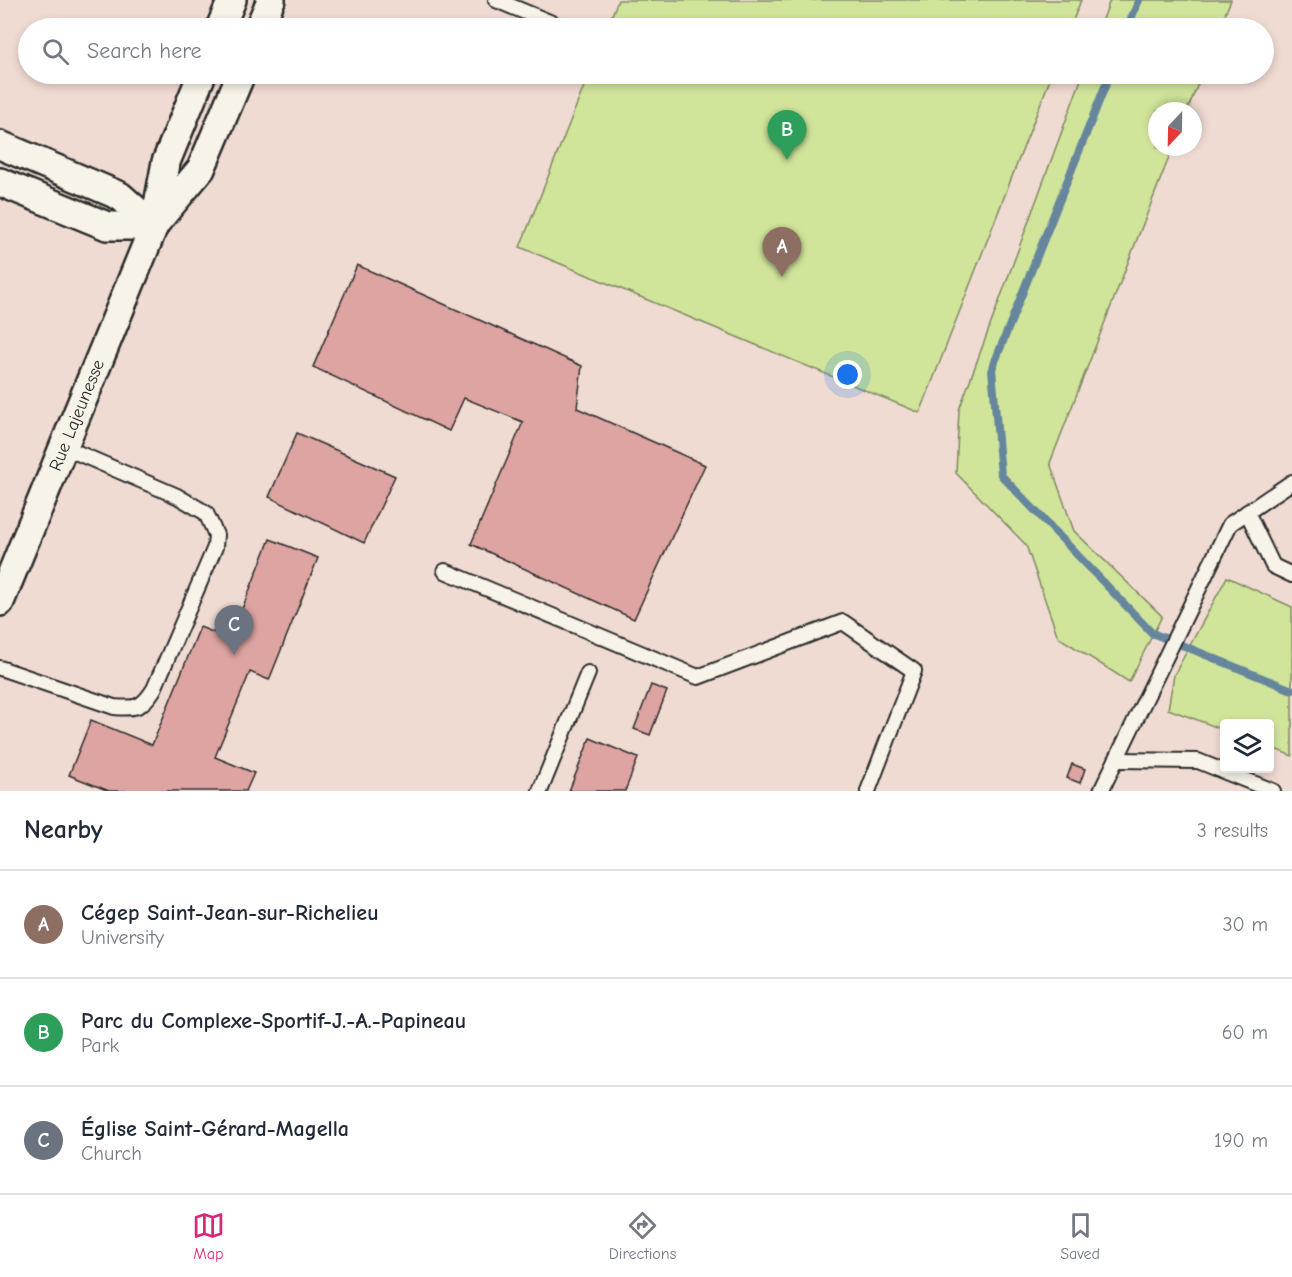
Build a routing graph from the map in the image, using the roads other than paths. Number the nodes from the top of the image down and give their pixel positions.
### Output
1 (232, 0) edge
2 (271, 0) edge
3 (496, 0) edge
4 (224, 18) edge
5 (263, 18) edge
6 (540, 18) edge
7 (198, 84) edge
8 (237, 84) edge
9 (0, 145) edge
10 (0, 182) edge
11 (154, 226) junction
12 (64, 447) junction
13 (1292, 482) edge
14 (1247, 512) junction
15 (445, 571) dead end
16 (1292, 575) edge
17 (0, 602) edge
18 (0, 668) edge
19 (588, 673) dead end
20 (1116, 759) junction
21 (540, 791) edge
22 (868, 791) edge
23 (1101, 791) edge
24 (1274, 791) edge

1 - 4 street
2 - 5 street
3 - 6 lane
7 - 11 street, Rue Lajeunesse
8 - 11 street, Rue Lajeunesse
9 - 11 street
10 - 11 street
11 - 12 street, Rue Lajeunesse
12 - 17 street, Rue Lajeunesse
12 - 18 lane
13 - 14 lane
14 - 16 lane
14 - 20 lane
15 - 22 lane
19 - 21 lane
20 - 23 lane
20 - 24 lane

